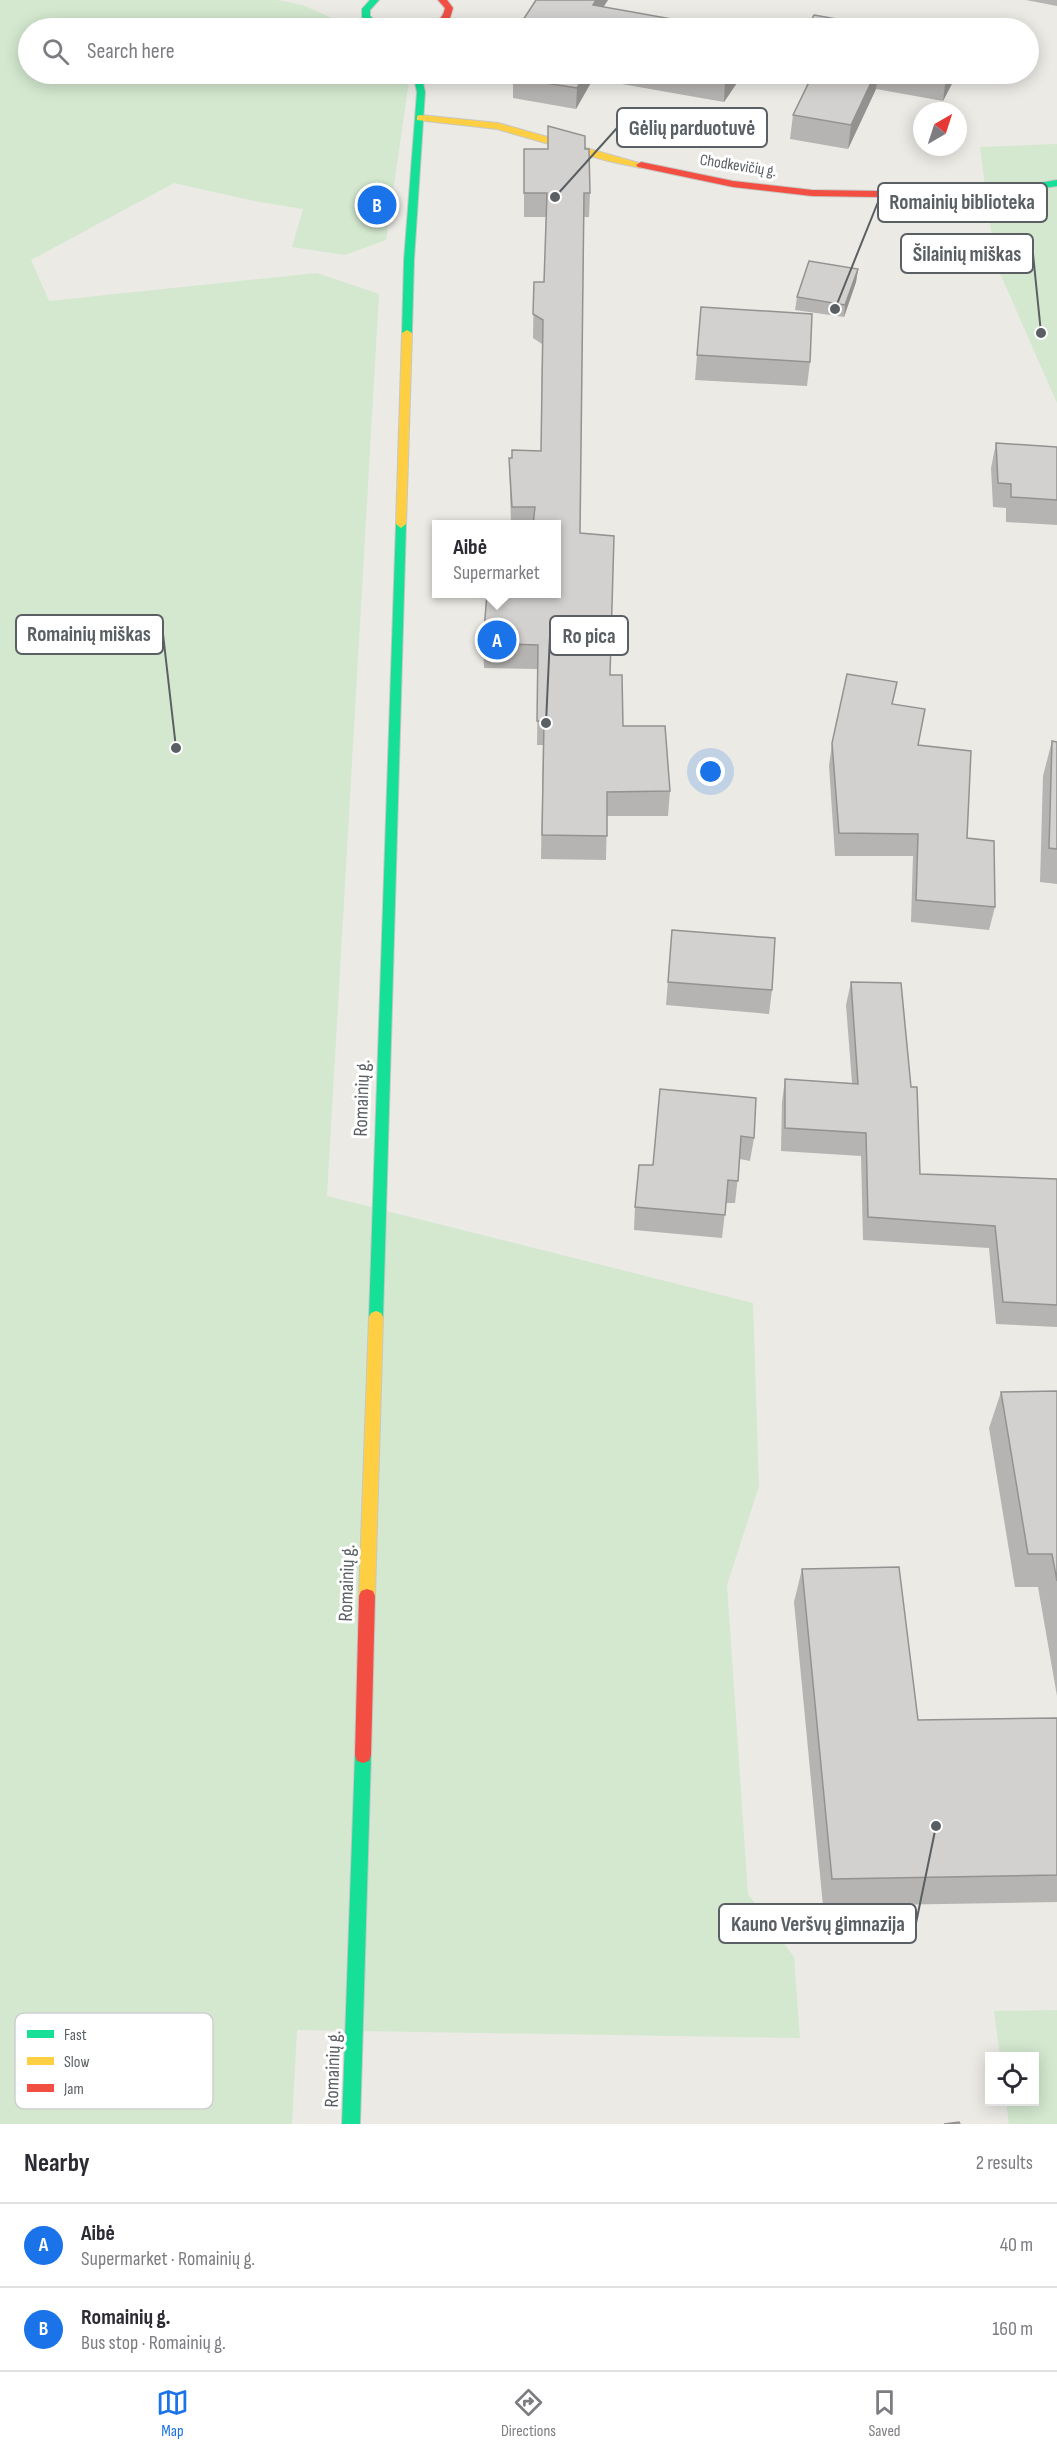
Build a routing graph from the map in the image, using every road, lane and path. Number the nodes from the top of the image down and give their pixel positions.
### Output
1 (442, 0) edge
2 (370, 1) edge
3 (367, 18) edge
4 (447, 18) edge
5 (419, 84) edge
6 (420, 118) junction
7 (1057, 183) edge
8 (351, 2124) edge

1 - 4 main road
2 - 3 main road
5 - 6 main road, Romainių g.
6 - 7 main road, Chodkevičių g.
6 - 8 main road, Romainių g.

